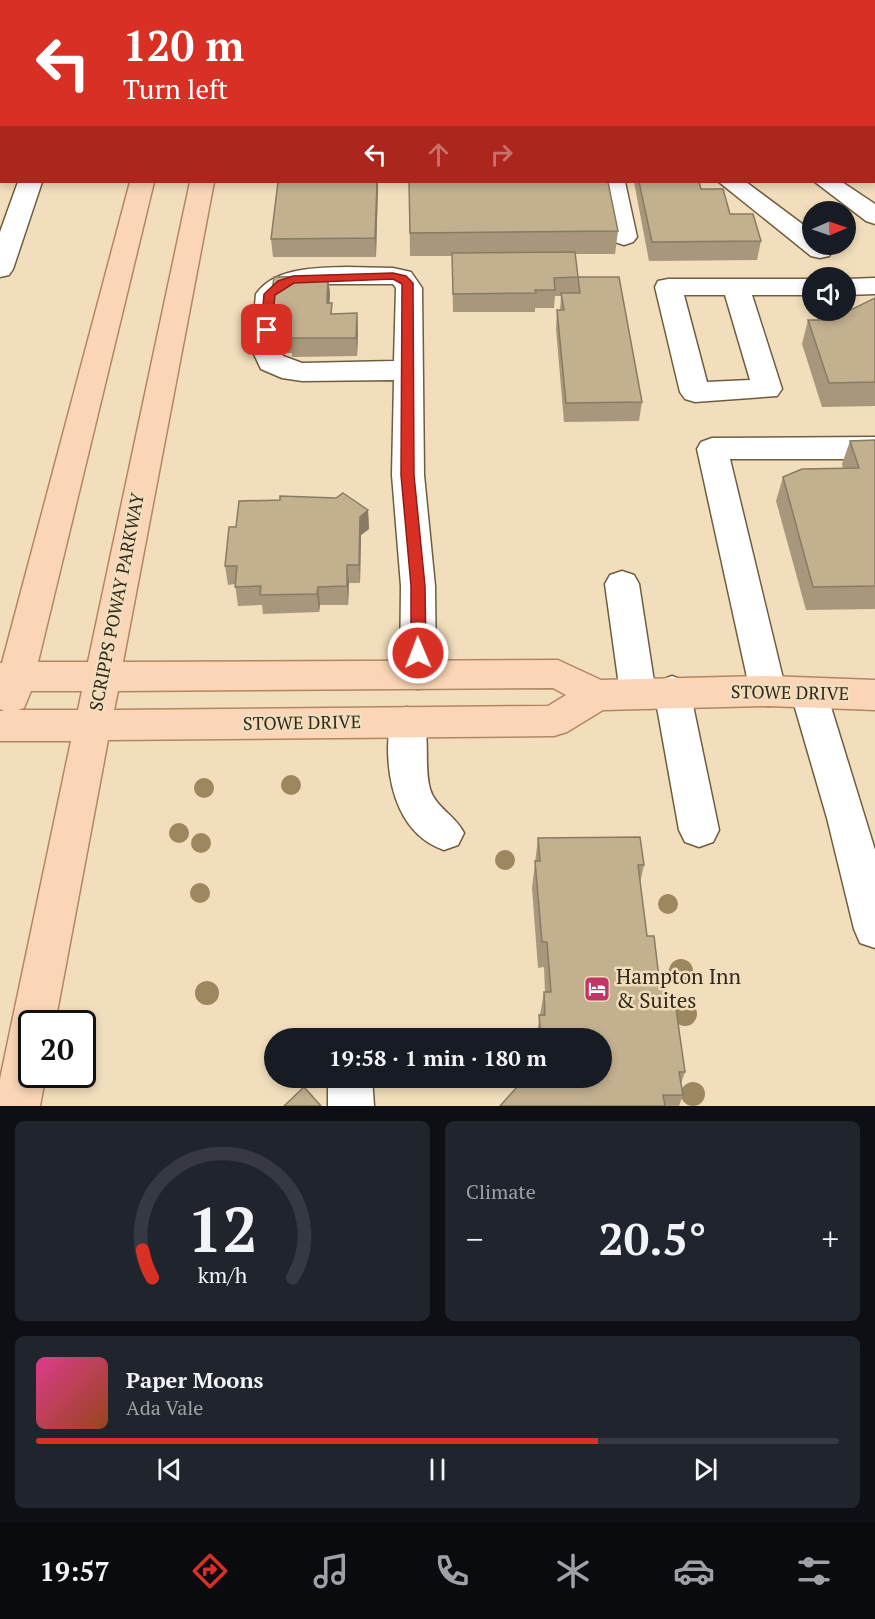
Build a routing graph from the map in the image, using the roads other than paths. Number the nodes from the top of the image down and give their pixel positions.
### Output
1 (30, 183) edge
2 (141, 183) edge
3 (202, 183) edge
4 (613, 183) edge
5 (732, 183) edge
6 (828, 183) edge
7 (875, 216) edge
8 (802, 236) edge
9 (624, 237) dead end
10 (0, 269) edge
11 (875, 286) edge
12 (802, 287) edge
13 (856, 287) edge
14 (736, 288) junction
15 (408, 370) junction
16 (875, 448) edge
17 (622, 584) dead end
18 (418, 675) junction
19 (8, 678) edge
20 (102, 678) junction
21 (768, 691) junction
22 (655, 692) junction
23 (808, 694) junction
24 (597, 695) junction
25 (875, 695) edge
26 (407, 722) junction
27 (92, 726) junction
28 (2, 732) edge
29 (861, 818) edge
30 (699, 830) dead end
31 (444, 833) dead end
32 (875, 929) edge
33 (36, 1010) edge
34 (21, 1088) edge
35 (350, 1088) edge
36 (17, 1106) edge
37 (351, 1106) edge

1 - 10 street
2 - 19 main road
3 - 20 main road, SCRIPPS POWAY PARKWAY
4 - 9 street
5 - 8 street
6 - 7 street
11 - 13 street
12 - 14 street
14 - 14 street
15 - 15 street
15 - 18 street
16 - 21 street
17 - 22 street
18 - 20 main road
18 - 24 main road
19 - 20 main road
19 - 28 main road
20 - 27 main road, SCRIPPS POWAY PARKWAY
21 - 22 main road, STOWE DRIVE
21 - 23 main road, STOWE DRIVE
22 - 24 main road, STOWE DRIVE
22 - 30 street
23 - 25 main road, STOWE DRIVE
23 - 29 street
24 - 26 main road, STOWE DRIVE
26 - 27 main road, STOWE DRIVE
26 - 31 street
27 - 28 main road, STOWE DRIVE
27 - 33 main road, SCRIPPS POWAY PARKWAY
29 - 32 street
34 - 36 main road
35 - 37 street

